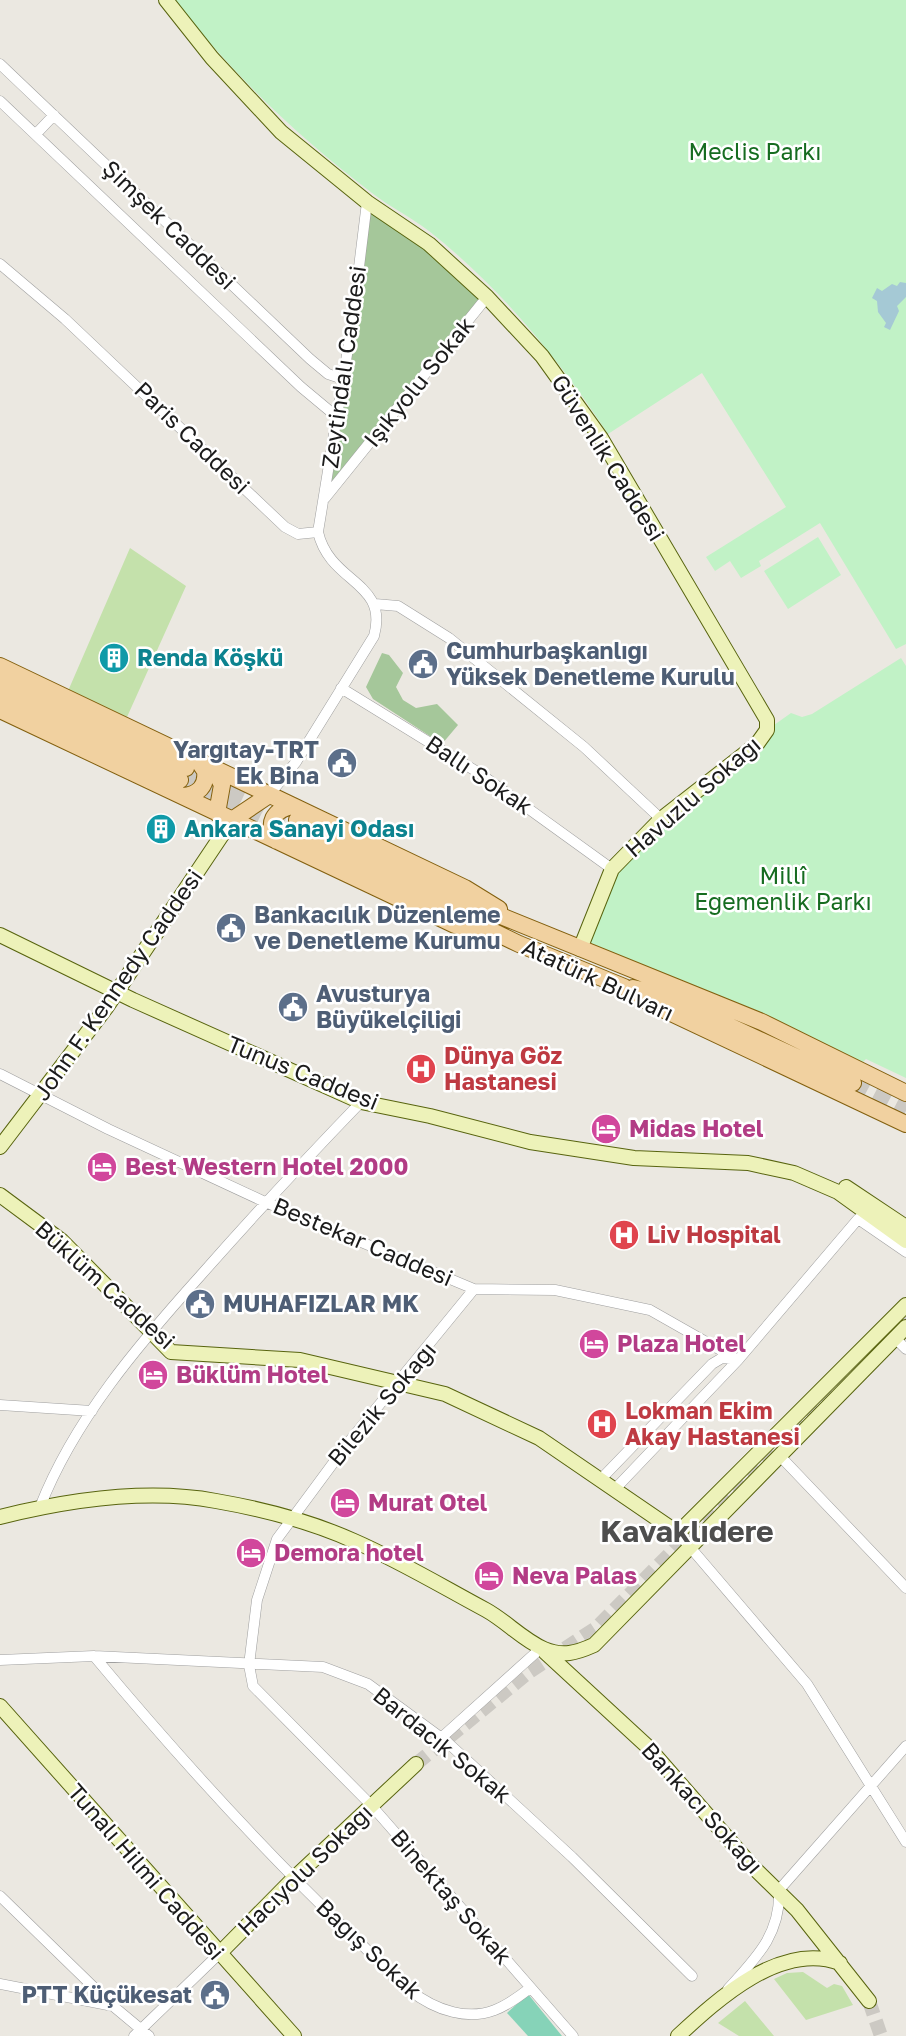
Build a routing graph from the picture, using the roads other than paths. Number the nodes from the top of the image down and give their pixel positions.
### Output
1 (166, 0) edge
2 (0, 64) edge
3 (0, 101) edge
4 (54, 115) junction
5 (36, 134) junction
6 (367, 202) junction
7 (0, 264) edge
8 (487, 297) junction
9 (343, 379) junction
10 (337, 417) junction
11 (324, 499) junction
12 (318, 532) junction
13 (375, 604) junction
14 (0, 666) edge
15 (0, 680) edge
16 (341, 688) junction
17 (0, 695) edge
18 (0, 710) edge
19 (767, 720) joint
20 (213, 767) junction
21 (187, 776) junction
22 (269, 795) junction
23 (225, 817) junction
24 (662, 820) junction
25 (290, 825) junction
26 (612, 869) junction
27 (0, 935) edge
28 (580, 949) junction
29 (624, 987) junction
30 (116, 992) junction
31 (0, 1074) edge
32 (876, 1078) junction
33 (853, 1083) tunnel mouth
34 (906, 1093) edge
35 (42, 1096) junction
36 (360, 1102) junction
37 (864, 1105) junction
38 (899, 1121) edge
39 (906, 1130) edge
40 (0, 1147) edge
41 (748, 1163) junction
42 (0, 1195) edge
43 (265, 1202) junction
44 (906, 1227) edge
45 (906, 1241) edge
46 (906, 1252) edge
47 (474, 1289) junction
48 (906, 1305) edge
49 (906, 1327) edge
50 (151, 1331) junction
51 (895, 1338) junction
52 (906, 1349) edge
53 (738, 1360) junction
54 (400, 1383) junction
55 (0, 1405) edge
56 (92, 1411) junction
57 (665, 1411) junction
58 (677, 1422) junction
59 (779, 1455) junction
60 (601, 1479) junction
61 (615, 1489) junction
62 (40, 1507) junction
63 (0, 1517) edge
64 (289, 1519) junction
65 (678, 1533) junction
66 (691, 1545) junction
67 (906, 1588) edge
68 (541, 1648) junction
69 (94, 1656) junction
70 (0, 1660) edge
71 (249, 1665) junction
72 (0, 1706) edge
73 (441, 1738) junction
74 (906, 1746) edge
75 (416, 1764) tunnel mouth
76 (872, 1783) junction
77 (370, 1805) junction
78 (906, 1842) edge
79 (293, 1879) junction
80 (779, 1889) junction
81 (0, 1896) edge
82 (219, 1955) junction
83 (842, 1964) junction
84 (692, 1976) dead end
85 (0, 1984) edge
86 (530, 1988) junction
87 (723, 1994) junction
88 (866, 2002) tunnel mouth
89 (113, 2006) junction
90 (141, 2034) edge
91 (294, 2036) edge
92 (573, 2036) edge
93 (678, 2036) edge

1 - 6 street, Güvenlik Caddesi
2 - 4 street, Şimşek Caddesi
3 - 5 street, Şimşek Caddesi
4 - 5 street
4 - 9 street, Şimşek Caddesi
5 - 10 street, Şimşek Caddesi
6 - 8 street, Güvenlik Caddesi
6 - 9 street, Zeytindalı Caddesi
7 - 12 street, Paris Caddesi
8 - 11 street, Işıkyolu Sokak
8 - 19 street, Güvenlik Caddesi
9 - 10 street, Zeytindalı Caddesi
10 - 11 street, Zeytindalı Caddesi
11 - 12 street, Zeytindalı Caddesi
12 - 13 street
13 - 16 street
13 - 24 street
14 - 21 main road
15 - 21 main road
16 - 22 street
16 - 26 street, Ballı Sokak
17 - 21 main road
18 - 21 main road
19 - 24 street, Havuzlu Sokağı
20 - 21 main road
20 - 22 main road
20 - 23 main road
21 - 23 main road
22 - 23 main road
22 - 25 main road
23 - 25 main road
23 - 30 street, John F. Kennedy Caddesi
24 - 26 street, Havuzlu Sokağı
25 - 28 main road, Atatürk Bulvarı
25 - 29 main road, Atatürk Bulvarı
26 - 28 street, Havuzlu Sokağı
27 - 30 street, Tunus Caddesi
28 - 32 main road, Atatürk Bulvarı
29 - 33 main road
29 - 37 main road, Atatürk Bulvarı
30 - 35 street, John F. Kennedy Caddesi
30 - 36 street, Tunus Caddesi
31 - 35 street, Bestekar Caddesi
32 - 34 main road, Atatürk Bulvarı
32 - 37 main road
35 - 40 street, John F. Kennedy Caddesi
35 - 43 street, Bestekar Caddesi
36 - 41 street, Tunus Caddesi
36 - 43 street
37 - 38 main road, Atatürk Bulvarı
38 - 39 main road, Atatürk Bulvarı
41 - 44 street, Tunus Caddesi
41 - 45 street, Tunus Caddesi
42 - 50 street, Büklüm Caddesi
43 - 47 street, Bestekar Caddesi
43 - 50 street
46 - 53 street
47 - 53 street, Bestekar Caddesi
47 - 54 street, Bilezik Sokağı
48 - 65 street
49 - 51 street
50 - 54 street, Büklüm Caddesi
50 - 56 street
51 - 52 street
51 - 59 street
53 - 57 street
53 - 58 street
54 - 60 street, Büklüm Caddesi
54 - 64 street, Bilezik Sokağı
55 - 56 street
56 - 62 street
57 - 58 street
57 - 60 street
58 - 61 street
59 - 66 street
59 - 67 street
60 - 61 street, Büklüm Caddesi
61 - 65 street, Büklüm Caddesi
62 - 63 street, Bankacı Sokağı
62 - 64 street, Bankacı Sokağı
64 - 68 street, Bankacı Sokağı
64 - 71 street, Bilezik Sokağı
65 - 66 street
66 - 68 street
66 - 76 street
68 - 73 street
68 - 80 street, Bankacı Sokağı
69 - 70 street, Bardacık Sokak
69 - 71 street, Bardacık Sokak
69 - 79 street, Bağış Sokak
71 - 73 street, Bardacık Sokak
71 - 77 street, Binektaş Sokak
72 - 82 street, Tunalı Hilmi Caddesi
73 - 84 street, Bardacık Sokak
74 - 76 street
75 - 77 street, Hacıyolu Sokağı
76 - 78 street
76 - 80 street
77 - 79 street, Hacıyolu Sokağı
77 - 86 street, Binektaş Sokak
79 - 82 street, Hacıyolu Sokağı
79 - 86 street, Bağış Sokak
80 - 83 street, Bankacı Sokağı
80 - 87 street
81 - 89 street
82 - 90 street, Hacıyolu Sokağı
82 - 91 street, Tunalı Hilmi Caddesi
83 - 87 street
83 - 88 street, Bankacı Sokağı
85 - 89 street
86 - 92 street, Binektaş Sokak
87 - 93 street
89 - 90 street

